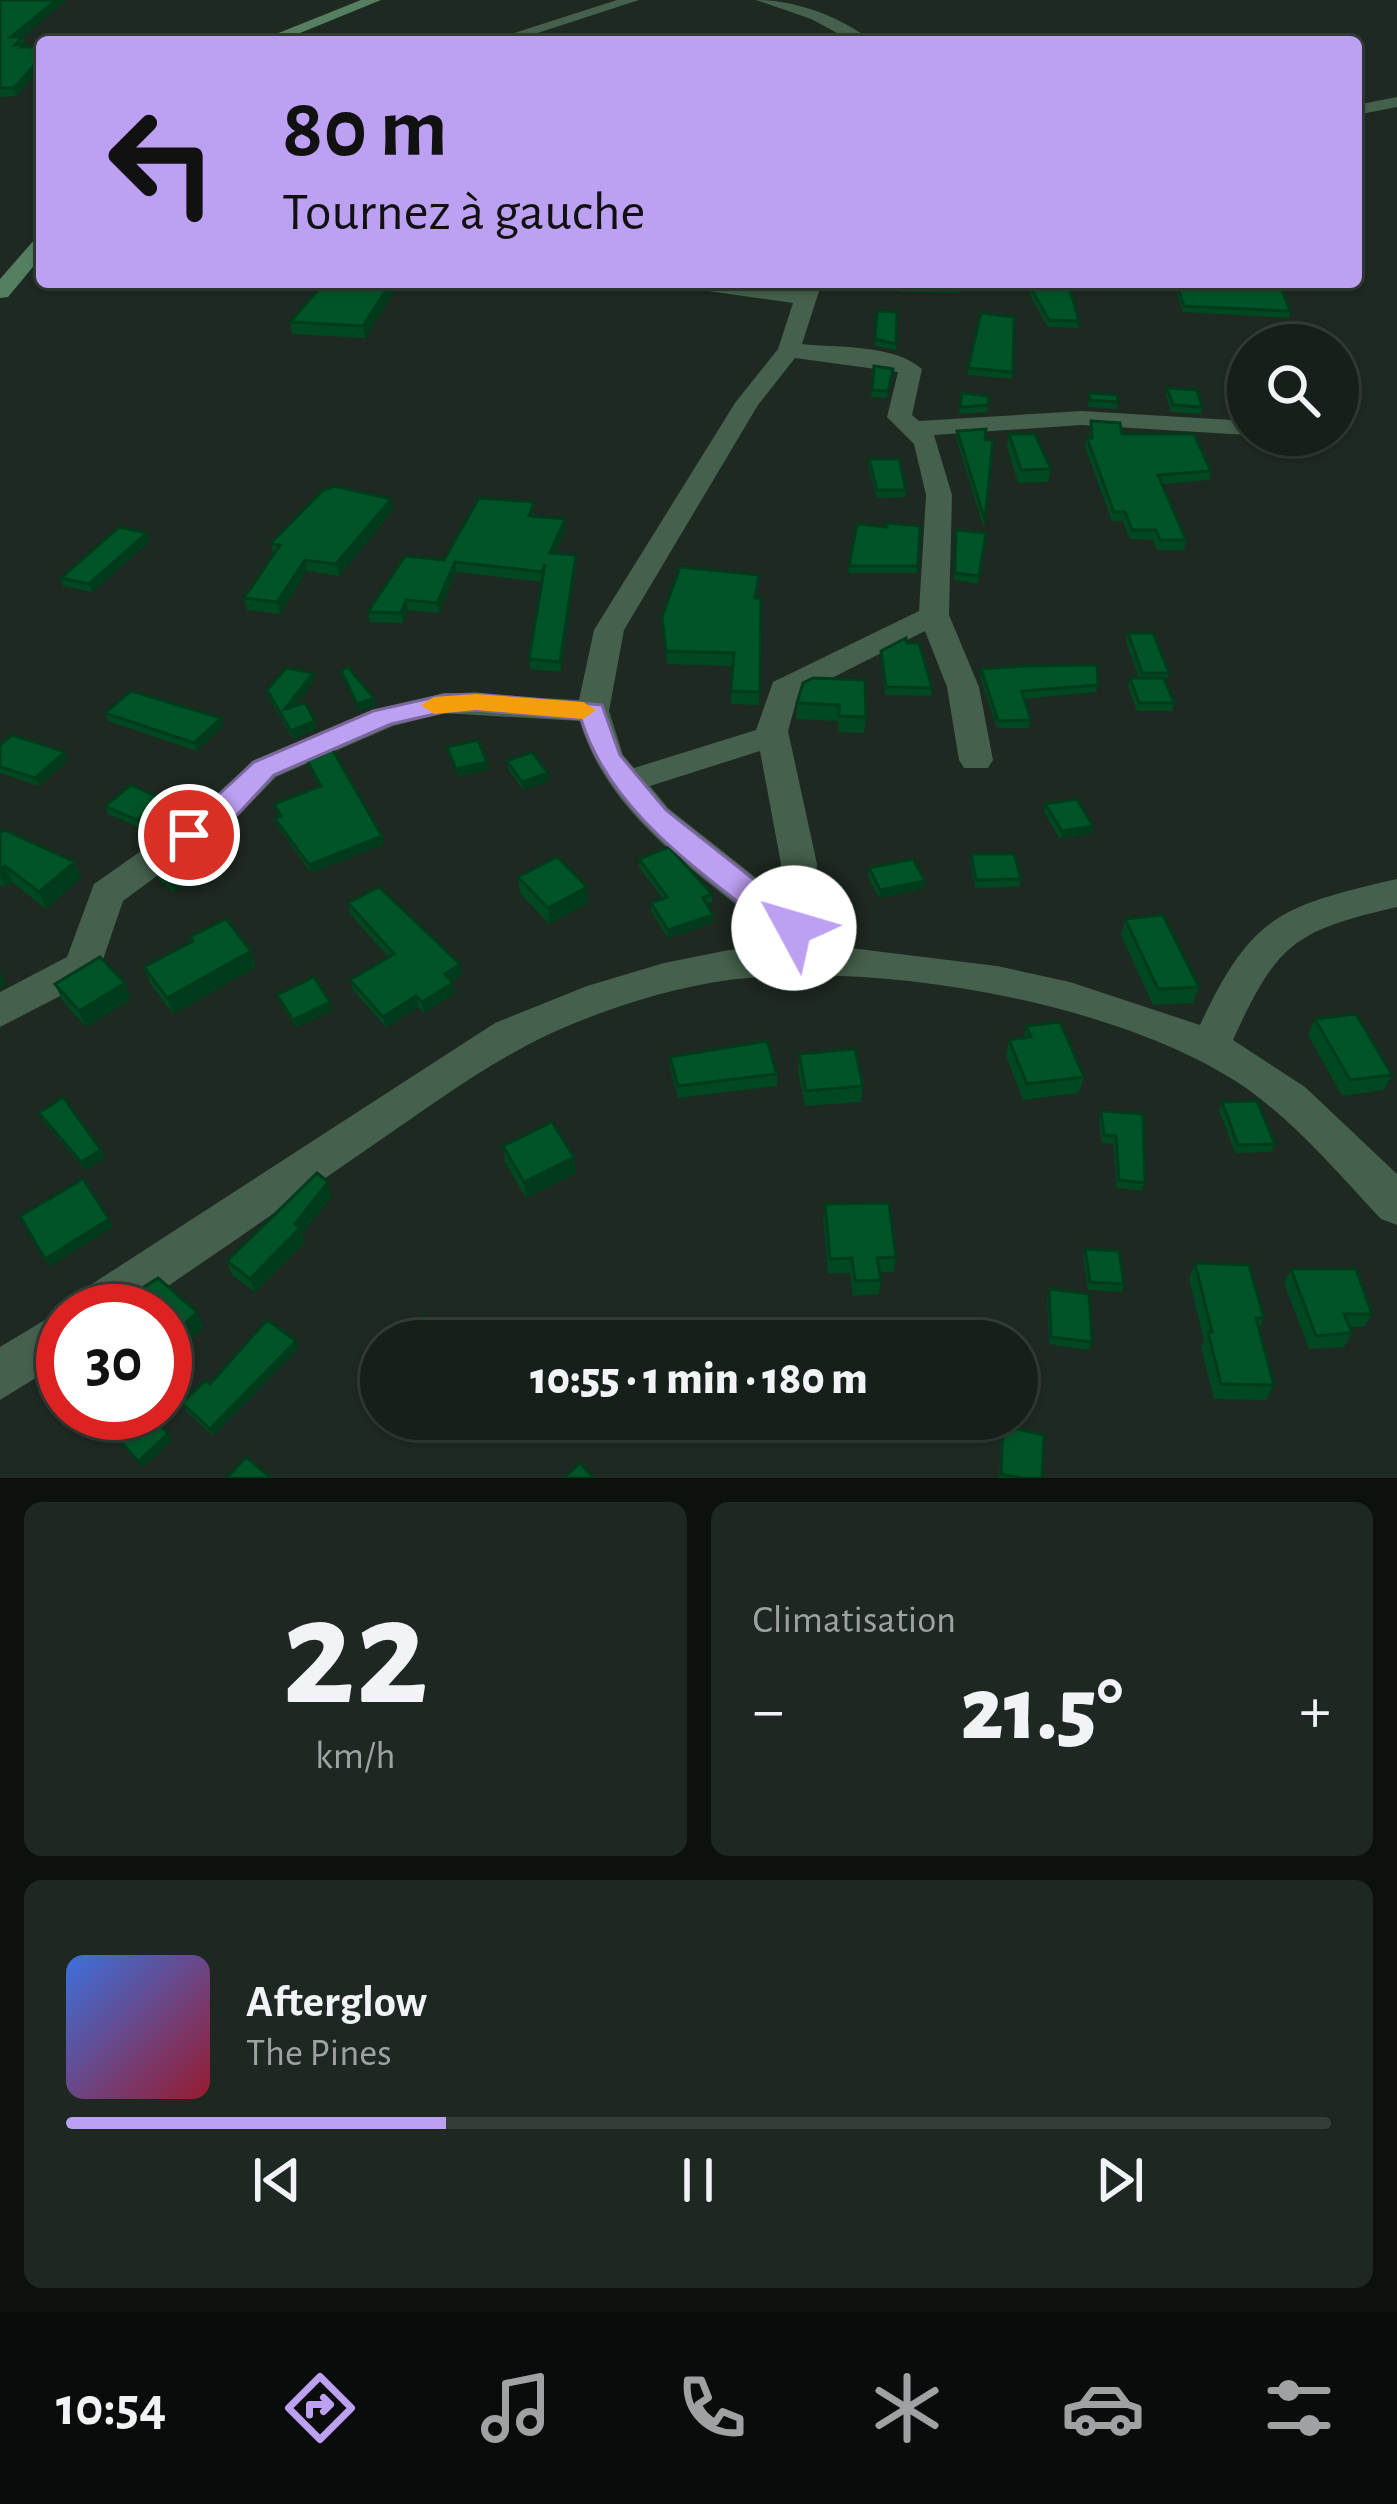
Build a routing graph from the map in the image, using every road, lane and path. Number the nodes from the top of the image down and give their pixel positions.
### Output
1 (374, 0) edge
2 (632, 0) edge
3 (764, 0) edge
4 (280, 36) edge
5 (514, 36) edge
6 (854, 36) edge
7 (1397, 102) edge
8 (1362, 109) edge
9 (33, 263) edge
10 (777, 288) edge
11 (807, 290) edge
12 (0, 292) edge
13 (790, 350) junction
14 (1227, 427) edge
15 (914, 429) junction
16 (934, 615) junction
17 (592, 711) junction
18 (773, 733) junction
19 (976, 760) dead end
20 (626, 782) junction
21 (1397, 893) edge
22 (794, 928) junction
23 (837, 964) junction
24 (0, 1011) edge
25 (1209, 1049) junction
26 (1397, 1205) edge
27 (132, 1284) edge
28 (36, 1351) edge
29 (0, 1376) edge

1 - 4 main road
2 - 5 street
3 - 6 street
7 - 8 street
9 - 12 main road
10 - 11 street
11 - 13 street
13 - 15 street
13 - 17 street
14 - 15 street
15 - 16 street
16 - 18 street
16 - 19 street
17 - 20 street
17 - 24 street
18 - 20 street
18 - 22 street
20 - 22 street
21 - 25 street
22 - 23 street
23 - 25 street
23 - 27 street
25 - 26 street
28 - 29 street

